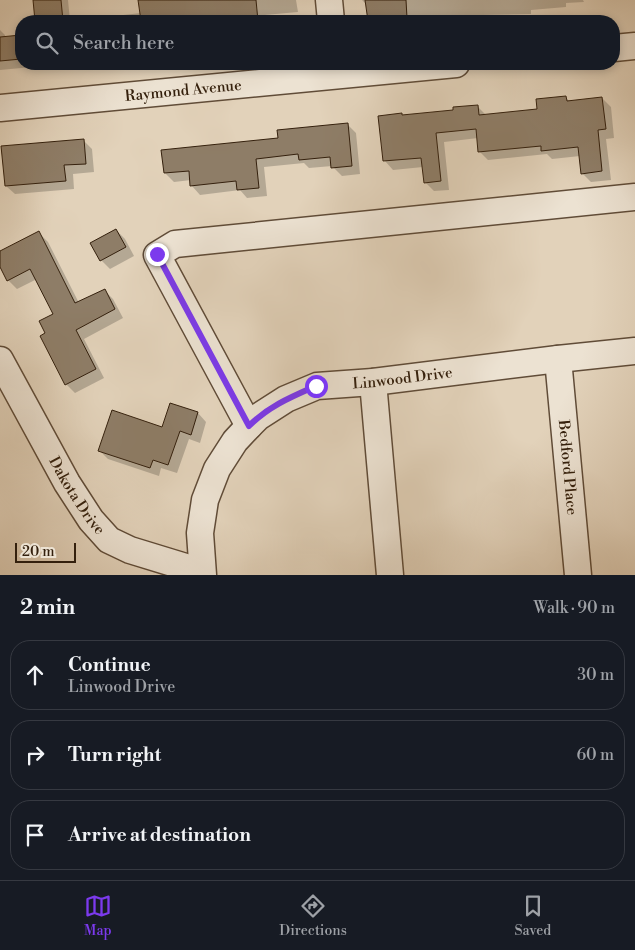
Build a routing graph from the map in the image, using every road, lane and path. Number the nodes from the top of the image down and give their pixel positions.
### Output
1 (329, 0) edge
2 (330, 15) edge
3 (635, 46) edge
4 (620, 47) edge
5 (336, 70) edge
6 (0, 108) edge
7 (635, 197) edge
8 (635, 351) edge
9 (558, 359) junction
10 (0, 360) edge
11 (373, 382) junction
12 (249, 426) junction
13 (202, 573) edge
14 (390, 575) edge
15 (578, 575) edge

1 - 2 street
3 - 4 street
5 - 6 street, Raymond Avenue
7 - 12 street
8 - 9 street, Linwood Drive
9 - 11 street, Linwood Drive
9 - 15 street, Bedford Place
10 - 13 street, Dakota Drive
11 - 12 street, Linwood Drive
11 - 14 street
12 - 13 street, Linwood Drive

